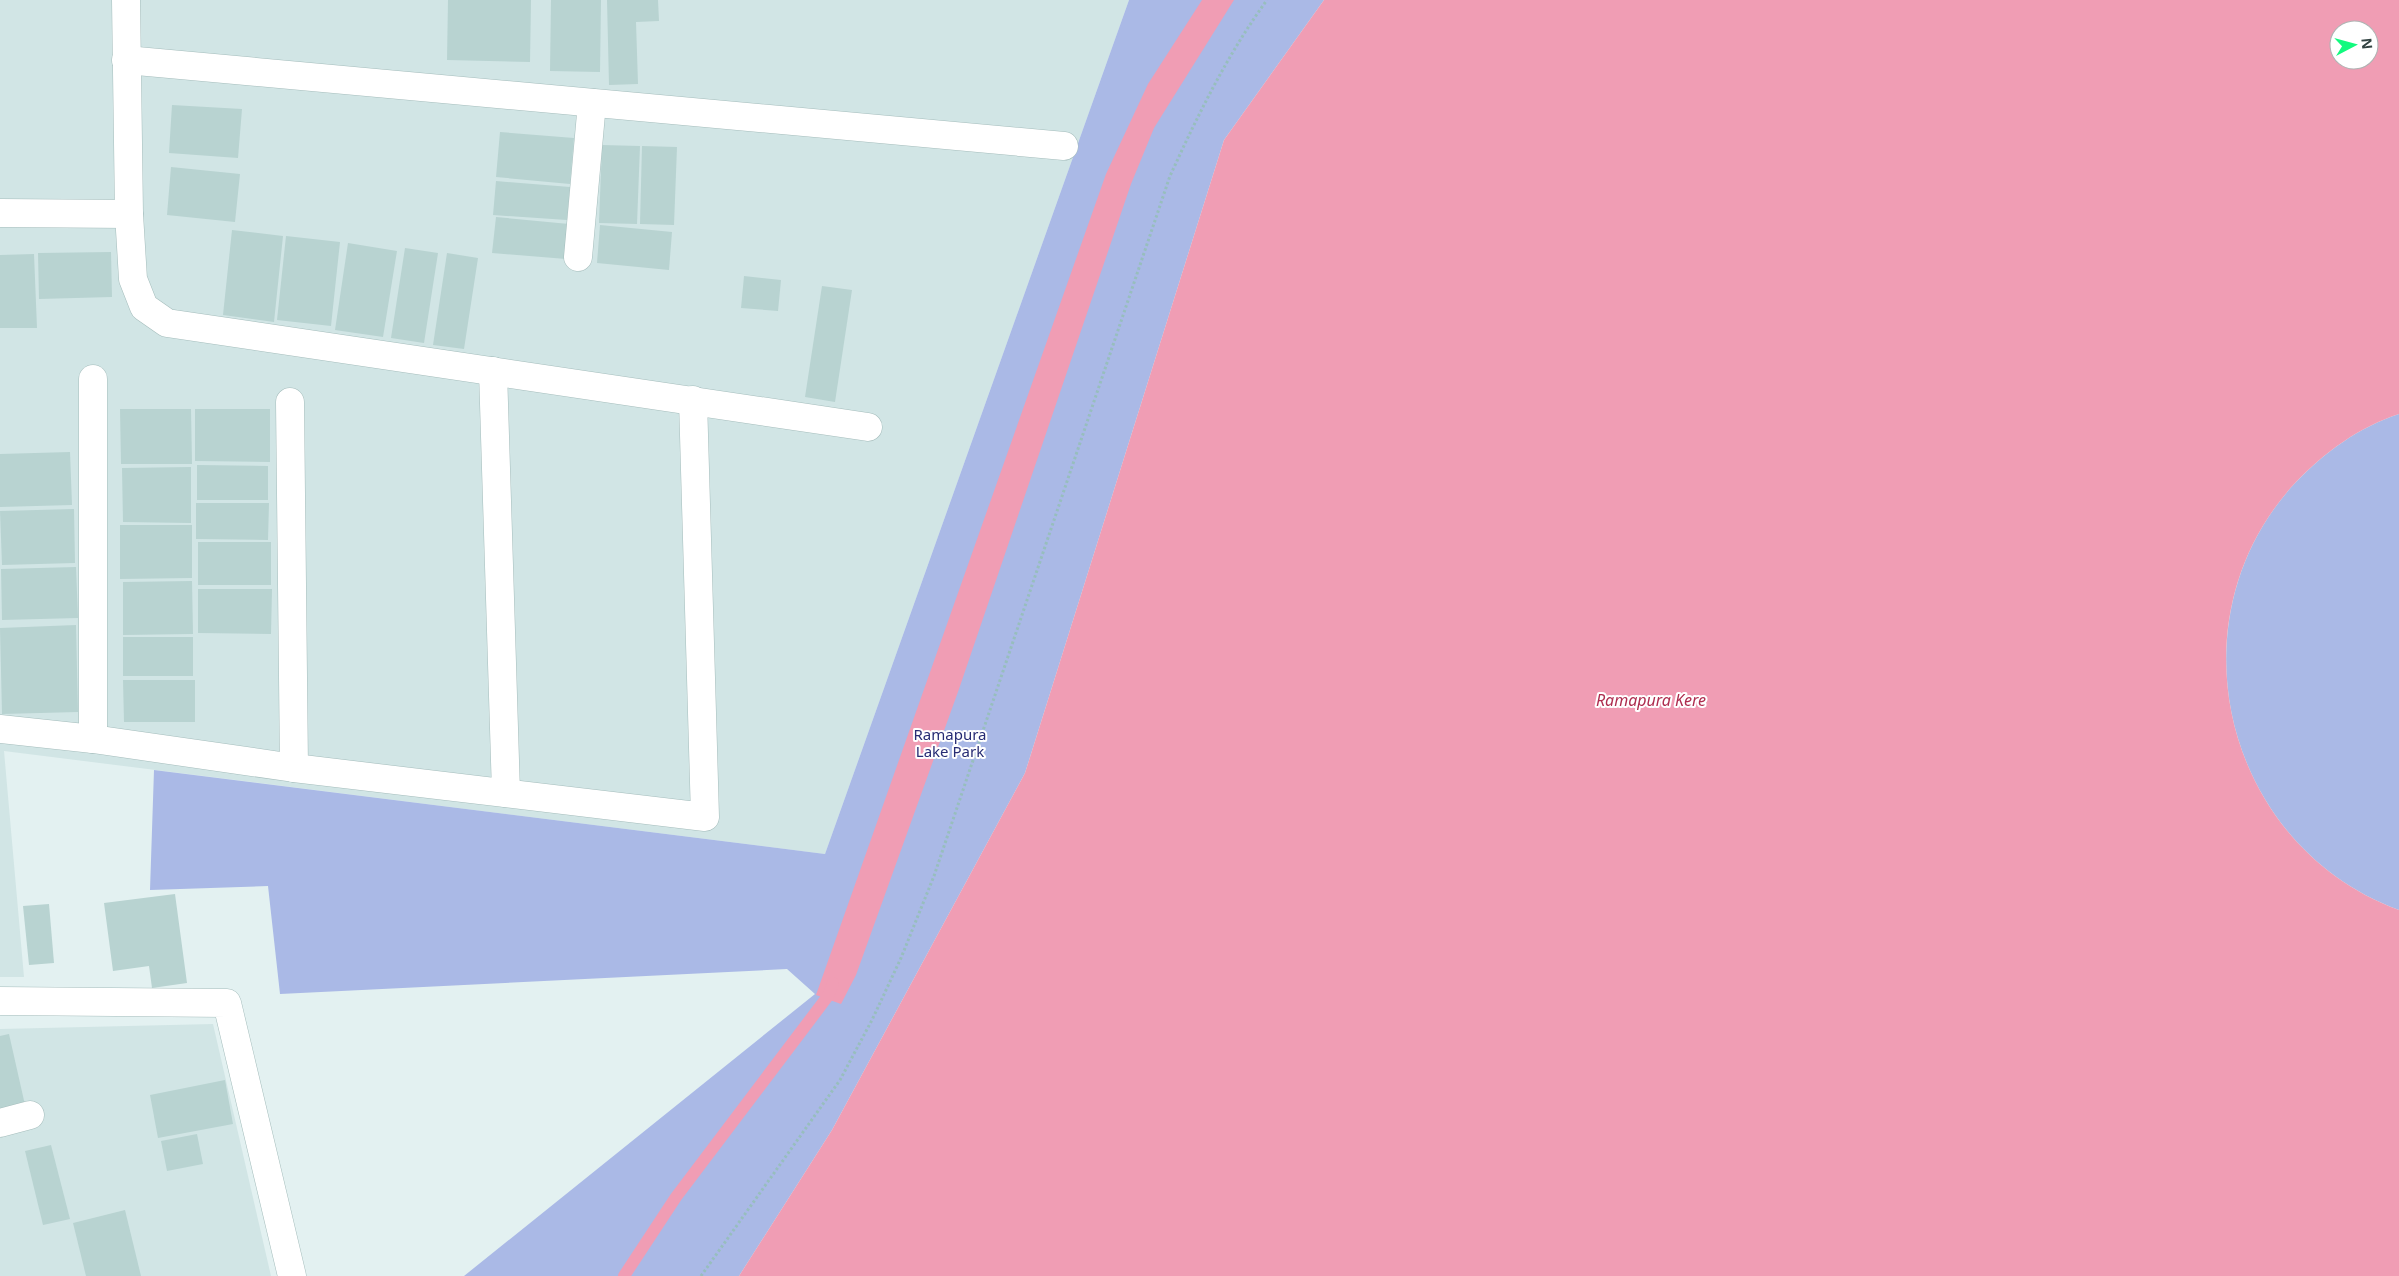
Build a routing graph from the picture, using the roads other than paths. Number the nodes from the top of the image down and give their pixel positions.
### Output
1 (126, 0) edge
2 (126, 60) junction
3 (592, 103) junction
4 (1064, 146) dead end
5 (0, 213) edge
6 (129, 214) junction
7 (578, 257) dead end
8 (493, 371) junction
9 (93, 379) dead end
10 (693, 400) junction
11 (290, 402) dead end
12 (868, 426) dead end
13 (0, 729) edge
14 (93, 739) junction
15 (294, 768) junction
16 (506, 793) junction
17 (0, 1001) edge
18 (30, 1115) dead end
19 (0, 1123) edge
20 (292, 1276) edge

1 - 2 street
2 - 3 street
2 - 6 street
3 - 4 street
3 - 7 street
5 - 6 street
6 - 8 street
8 - 10 street
8 - 16 street
9 - 14 street
10 - 12 street
10 - 16 street
11 - 15 street
13 - 14 street
14 - 15 street
15 - 16 street
17 - 20 street
18 - 19 street

